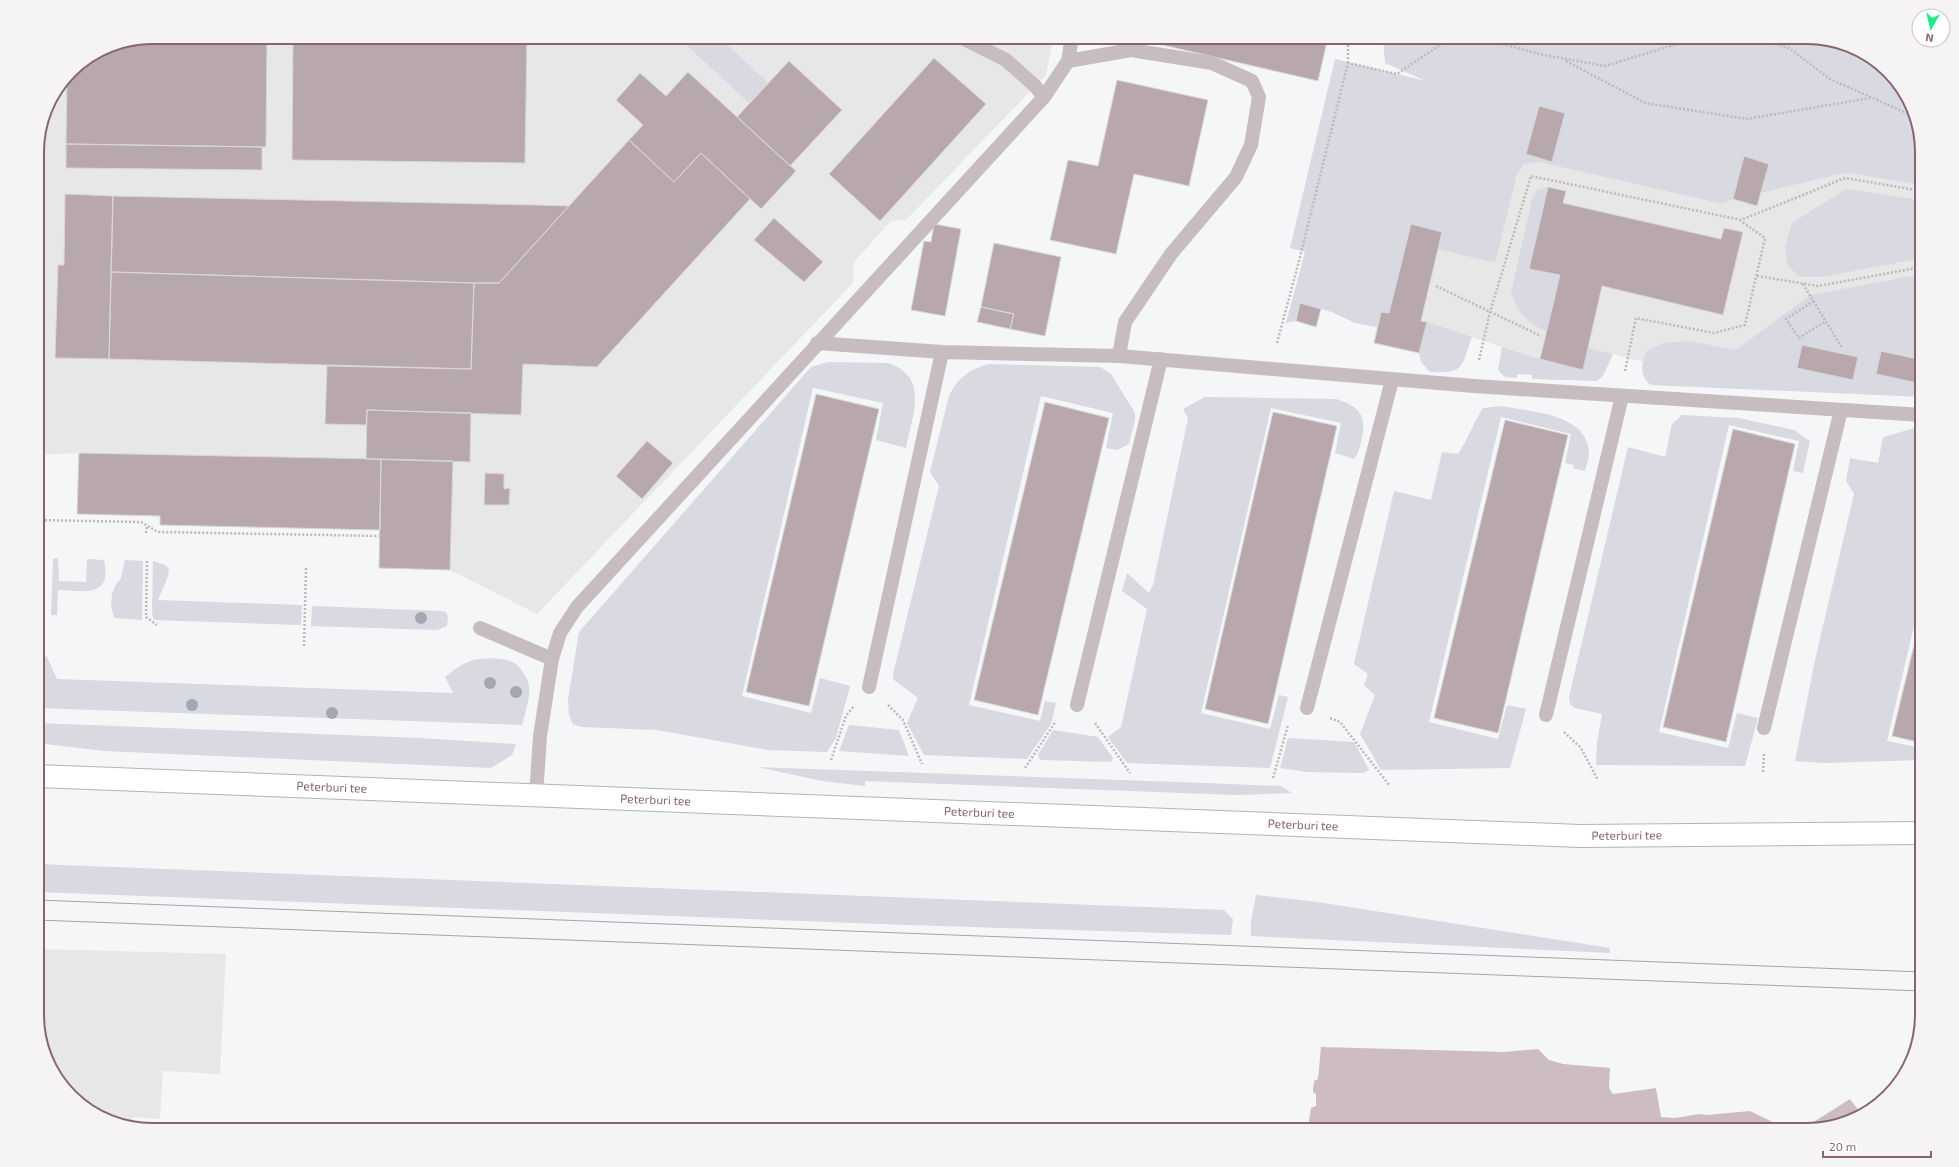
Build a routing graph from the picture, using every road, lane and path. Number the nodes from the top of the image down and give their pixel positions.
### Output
1 (974, 44) edge
2 (1071, 44) edge
3 (1348, 44) edge
4 (1442, 44) edge
5 (1504, 44) edge
6 (1678, 44) edge
7 (1776, 44) edge
8 (1563, 59) junction
9 (1068, 61) junction
10 (1348, 63) junction
11 (1044, 97) junction
12 (1870, 98) junction
13 (1908, 114) edge
14 (1915, 190) edge
15 (1741, 220) junction
16 (1915, 268) edge
17 (1757, 276) junction
18 (1803, 284) junction
19 (1436, 286) dead end
20 (1814, 301) junction
21 (1490, 312) junction
22 (1826, 321) junction
23 (1541, 336) dead end
24 (817, 343) junction
25 (1842, 348) dead end
26 (942, 352) junction
27 (1119, 356) junction
28 (1161, 359) junction
29 (1270, 369) junction
30 (1392, 380) junction
31 (1474, 386) junction
32 (1622, 396) junction
33 (1841, 410) junction
34 (1915, 415) edge
35 (44, 520) edge
36 (146, 525) junction
37 (146, 533) dead end
38 (380, 536) dead end
39 (147, 560) dead end
40 (306, 566) dead end
41 (157, 625) dead end
42 (480, 628) dead end
43 (304, 646) dead end
44 (552, 659) junction
45 (869, 687) junction
46 (1076, 705) junction
47 (1307, 708) junction
48 (1546, 715) joint
49 (1764, 728) dead end
50 (831, 760) dead end
51 (922, 764) dead end
52 (1025, 768) dead end
53 (1130, 773) dead end
54 (44, 776) edge
55 (1274, 778) dead end
56 (1598, 780) dead end
57 (1390, 786) dead end
58 (536, 796) junction
59 (1915, 833) edge

1 - 11 lane
2 - 9 lane
3 - 10 path
4 - 10 path
5 - 8 path
6 - 8 path
7 - 12 path
8 - 12 path
9 - 11 lane
9 - 27 lane
10 - 29 path
11 - 24 lane
12 - 13 path
14 - 15 path
15 - 17 path
15 - 21 path
16 - 18 path
17 - 18 path
17 - 32 path
18 - 20 path
19 - 21 path
20 - 22 path
20 - 22 path
21 - 23 path
21 - 31 path
22 - 25 path
24 - 26 lane
24 - 44 lane
26 - 27 lane
26 - 45 lane
27 - 28 lane
28 - 29 lane
28 - 46 lane
29 - 30 lane
30 - 31 lane
30 - 47 lane
31 - 32 lane
32 - 33 lane
32 - 48 lane
33 - 34 lane
33 - 49 lane
35 - 36 path
36 - 37 path
36 - 38 path
39 - 41 path
40 - 43 path
42 - 44 lane
44 - 58 lane
45 - 50 path
45 - 51 path
46 - 52 path
46 - 53 path
47 - 55 path
47 - 57 path
48 - 56 path
54 - 58 highway, Peterburi tee
58 - 59 highway, Peterburi tee

